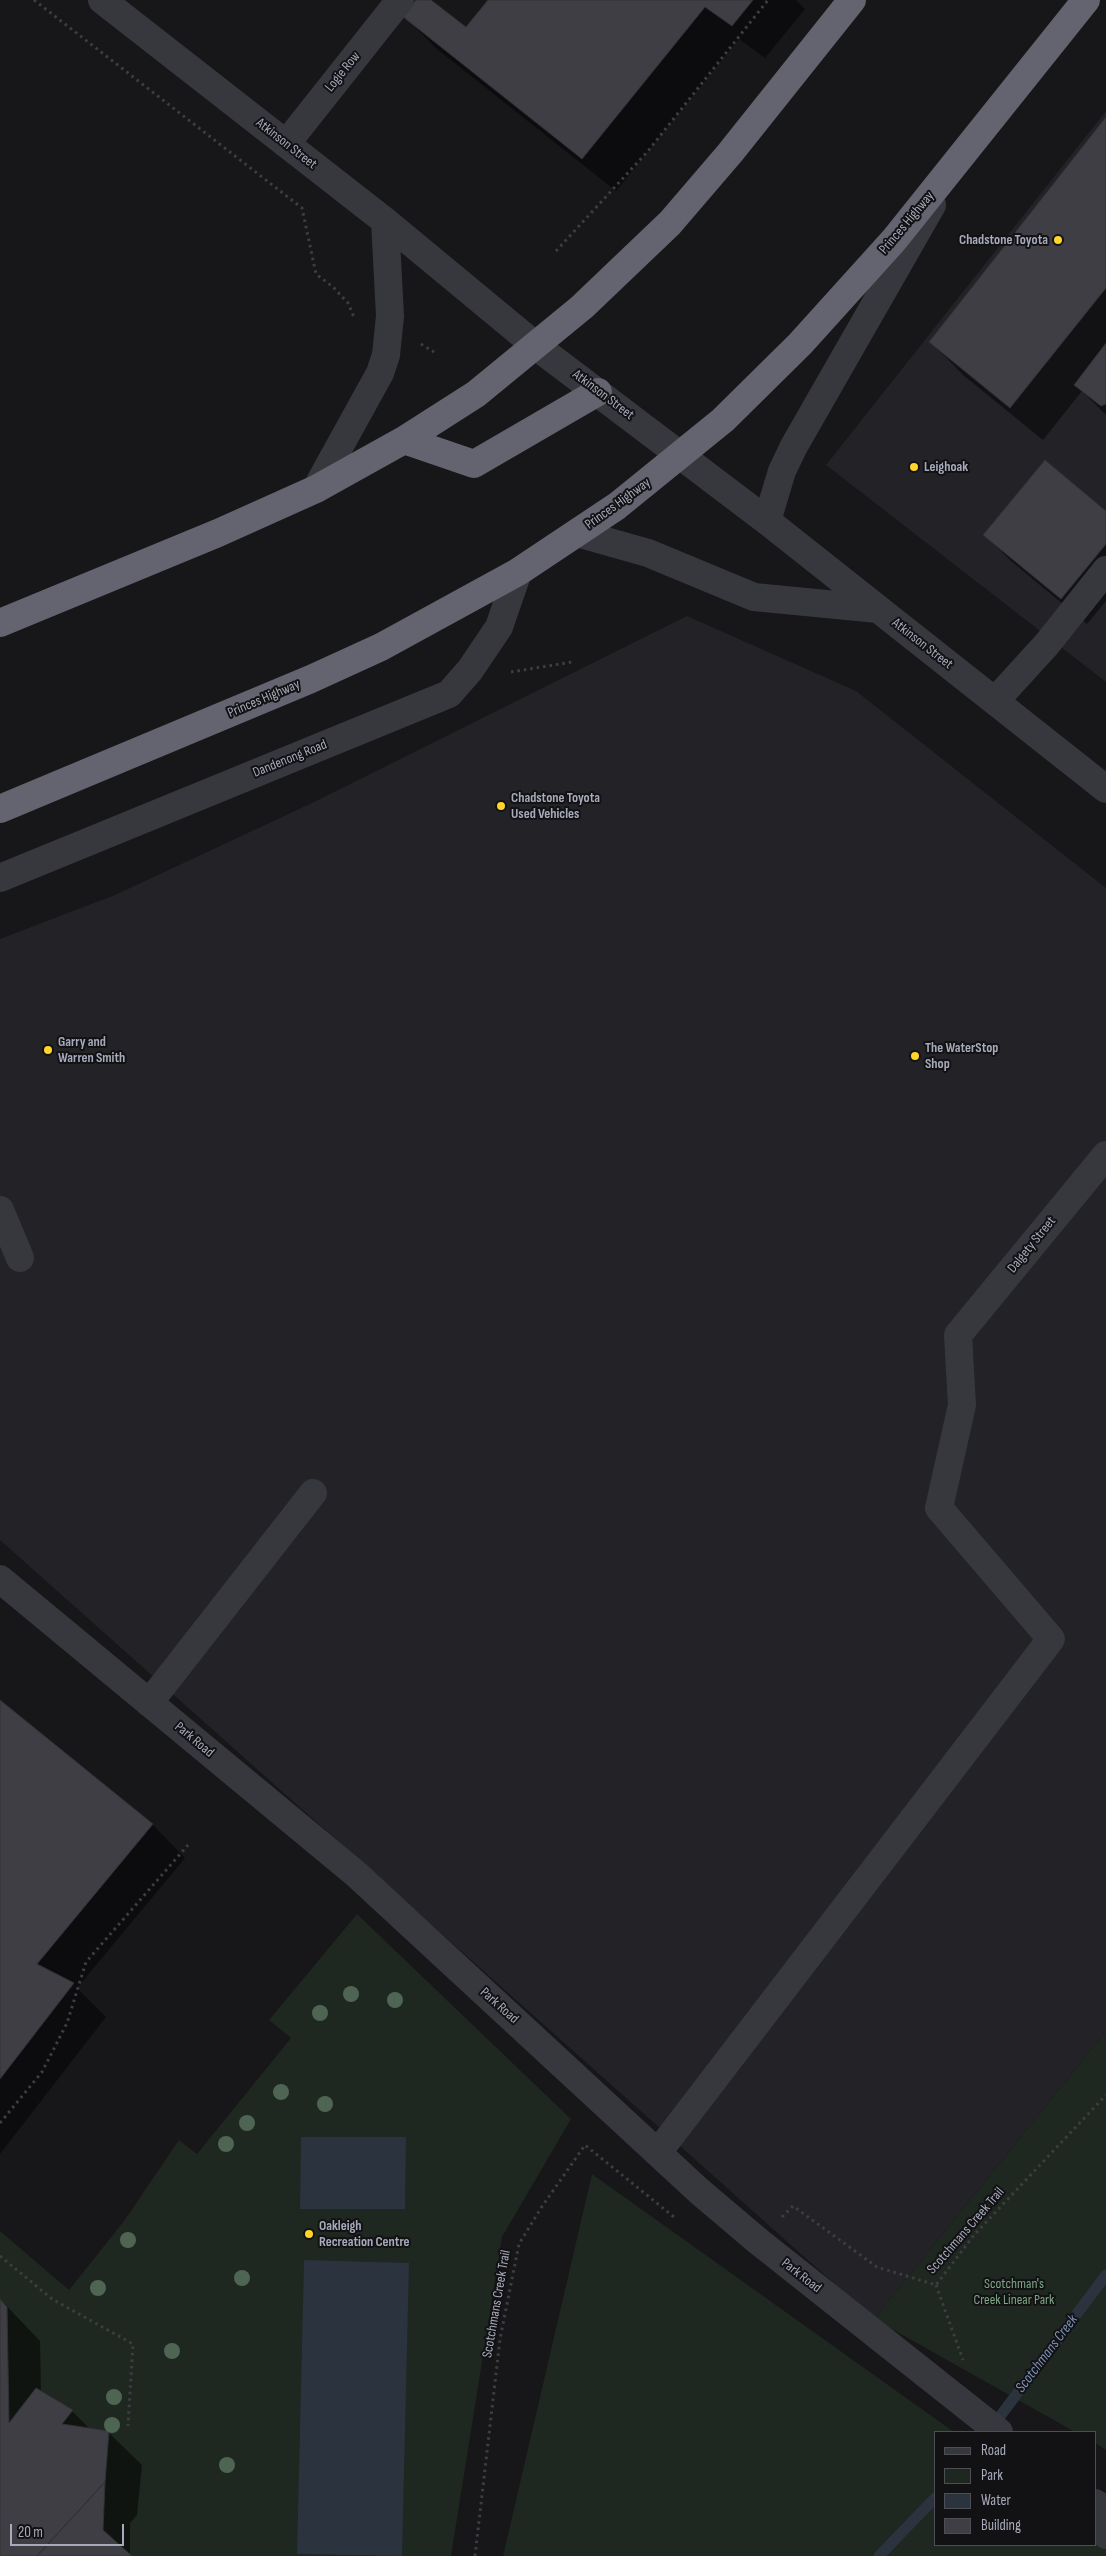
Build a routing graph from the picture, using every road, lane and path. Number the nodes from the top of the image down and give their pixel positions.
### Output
1 (34, 0) edge
2 (102, 0) edge
3 (400, 0) edge
4 (768, 0) edge
5 (852, 0) edge
6 (1086, 0) edge
7 (286, 144) junction
8 (957, 162) junction
9 (385, 221) junction
10 (556, 250) dead end
11 (316, 274) dead end
12 (536, 346) junction
13 (598, 392) junction
14 (404, 440) junction
15 (682, 455) junction
16 (316, 489) junction
17 (768, 521) junction
18 (577, 533) junction
19 (1106, 570) edge
20 (518, 572) junction
21 (878, 609) junction
22 (0, 623) edge
23 (994, 701) junction
24 (1106, 789) edge
25 (0, 809) edge
26 (0, 878) edge
27 (1106, 1154) edge
28 (0, 1210) edge
29 (20, 1258) dead end
30 (312, 1493) dead end
31 (0, 1579) edge
32 (149, 1703) junction
33 (188, 1845) dead end
34 (1106, 2095) edge
35 (0, 2123) edge
36 (658, 2152) junction
37 (793, 2206) dead end
38 (678, 2220) dead end
39 (0, 2256) edge
40 (936, 2285) junction
41 (965, 2365) dead end
42 (128, 2426) dead end
43 (998, 2431) edge
44 (1096, 2526) edge
45 (1106, 2535) edge
46 (474, 2556) edge

1 - 11 path
2 - 7 street, Atkinson Street
3 - 7 street, Logie Row
4 - 10 path
5 - 12 highway
6 - 8 highway, Princes Highway
7 - 9 street, Atkinson Street
8 - 15 highway, Princes Highway
8 - 17 street
9 - 12 street, Atkinson Street
9 - 16 street
12 - 13 street, Atkinson Street
12 - 14 highway
13 - 14 highway
13 - 15 street, Atkinson Street
14 - 16 highway
15 - 17 street, Atkinson Street
15 - 18 highway, Princes Highway
16 - 22 highway
17 - 21 street, Atkinson Street
18 - 20 highway, Princes Highway
18 - 21 street
19 - 23 street
20 - 25 highway, Princes Highway
20 - 26 street, Dandenong Road
21 - 23 street, Atkinson Street
23 - 24 street, Atkinson Street
27 - 36 street, Dalgety Street
28 - 29 street
30 - 32 street
31 - 32 street, Park Road
32 - 36 street, Park Road
33 - 35 path
34 - 40 path, Scotchmans Creek Trail
36 - 43 street, Park Road, bridge
37 - 40 path, Scotchmans Creek Trail
38 - 46 path, Scotchmans Creek Trail
39 - 42 path
40 - 41 path
44 - 45 street

